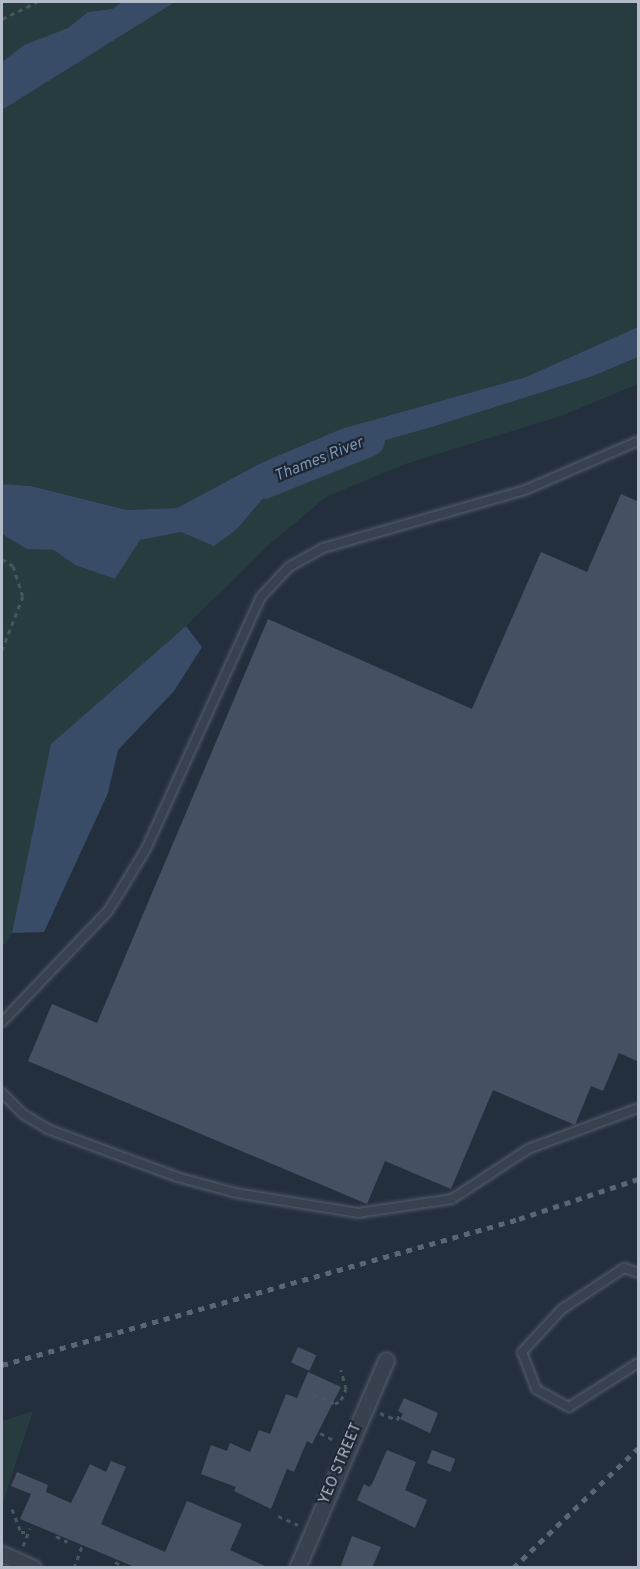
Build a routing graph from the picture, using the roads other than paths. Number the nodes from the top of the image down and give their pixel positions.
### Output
1 (639, 441) edge
2 (2, 1022) edge
3 (2, 1093) edge
4 (639, 1108) edge
5 (639, 1273) edge
6 (386, 1360) dead end
7 (639, 1363) edge
8 (2, 1554) edge
9 (32, 1567) edge
10 (297, 1568) edge

1 - 2 lane
3 - 4 lane
5 - 7 lane
6 - 10 street, YEO STREET
8 - 9 street

